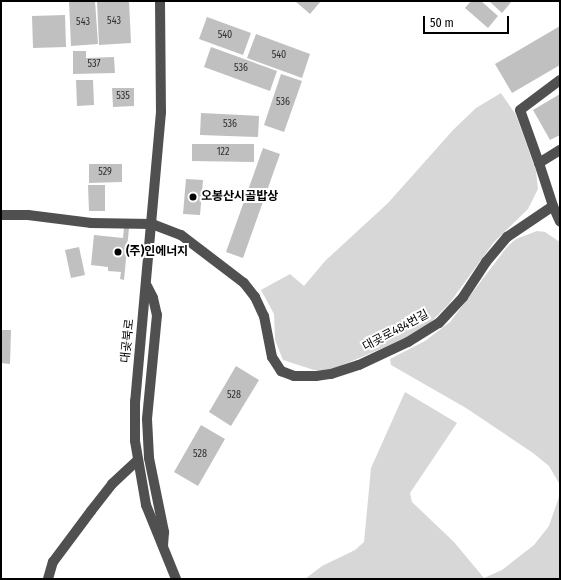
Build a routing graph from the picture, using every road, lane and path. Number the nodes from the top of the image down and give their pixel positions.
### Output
1 (160, 1) edge
2 (560, 80) edge
3 (560, 150) edge
4 (538, 163) junction
5 (553, 206) junction
6 (1, 215) edge
7 (560, 222) edge
8 (152, 224) junction
9 (147, 286) junction
10 (137, 461) junction
11 (163, 548) junction
12 (48, 579) edge
13 (176, 579) edge

1 - 8 street, 대곶북로
2 - 4 street
3 - 4 street
4 - 5 street
5 - 7 street
5 - 8 street, 대곶로484번길
6 - 8 street
8 - 9 street, 대곶북로
9 - 10 street, 대곶북로
9 - 11 street
10 - 11 street, 대곶북로
10 - 12 street
11 - 13 street, 대곶북로

